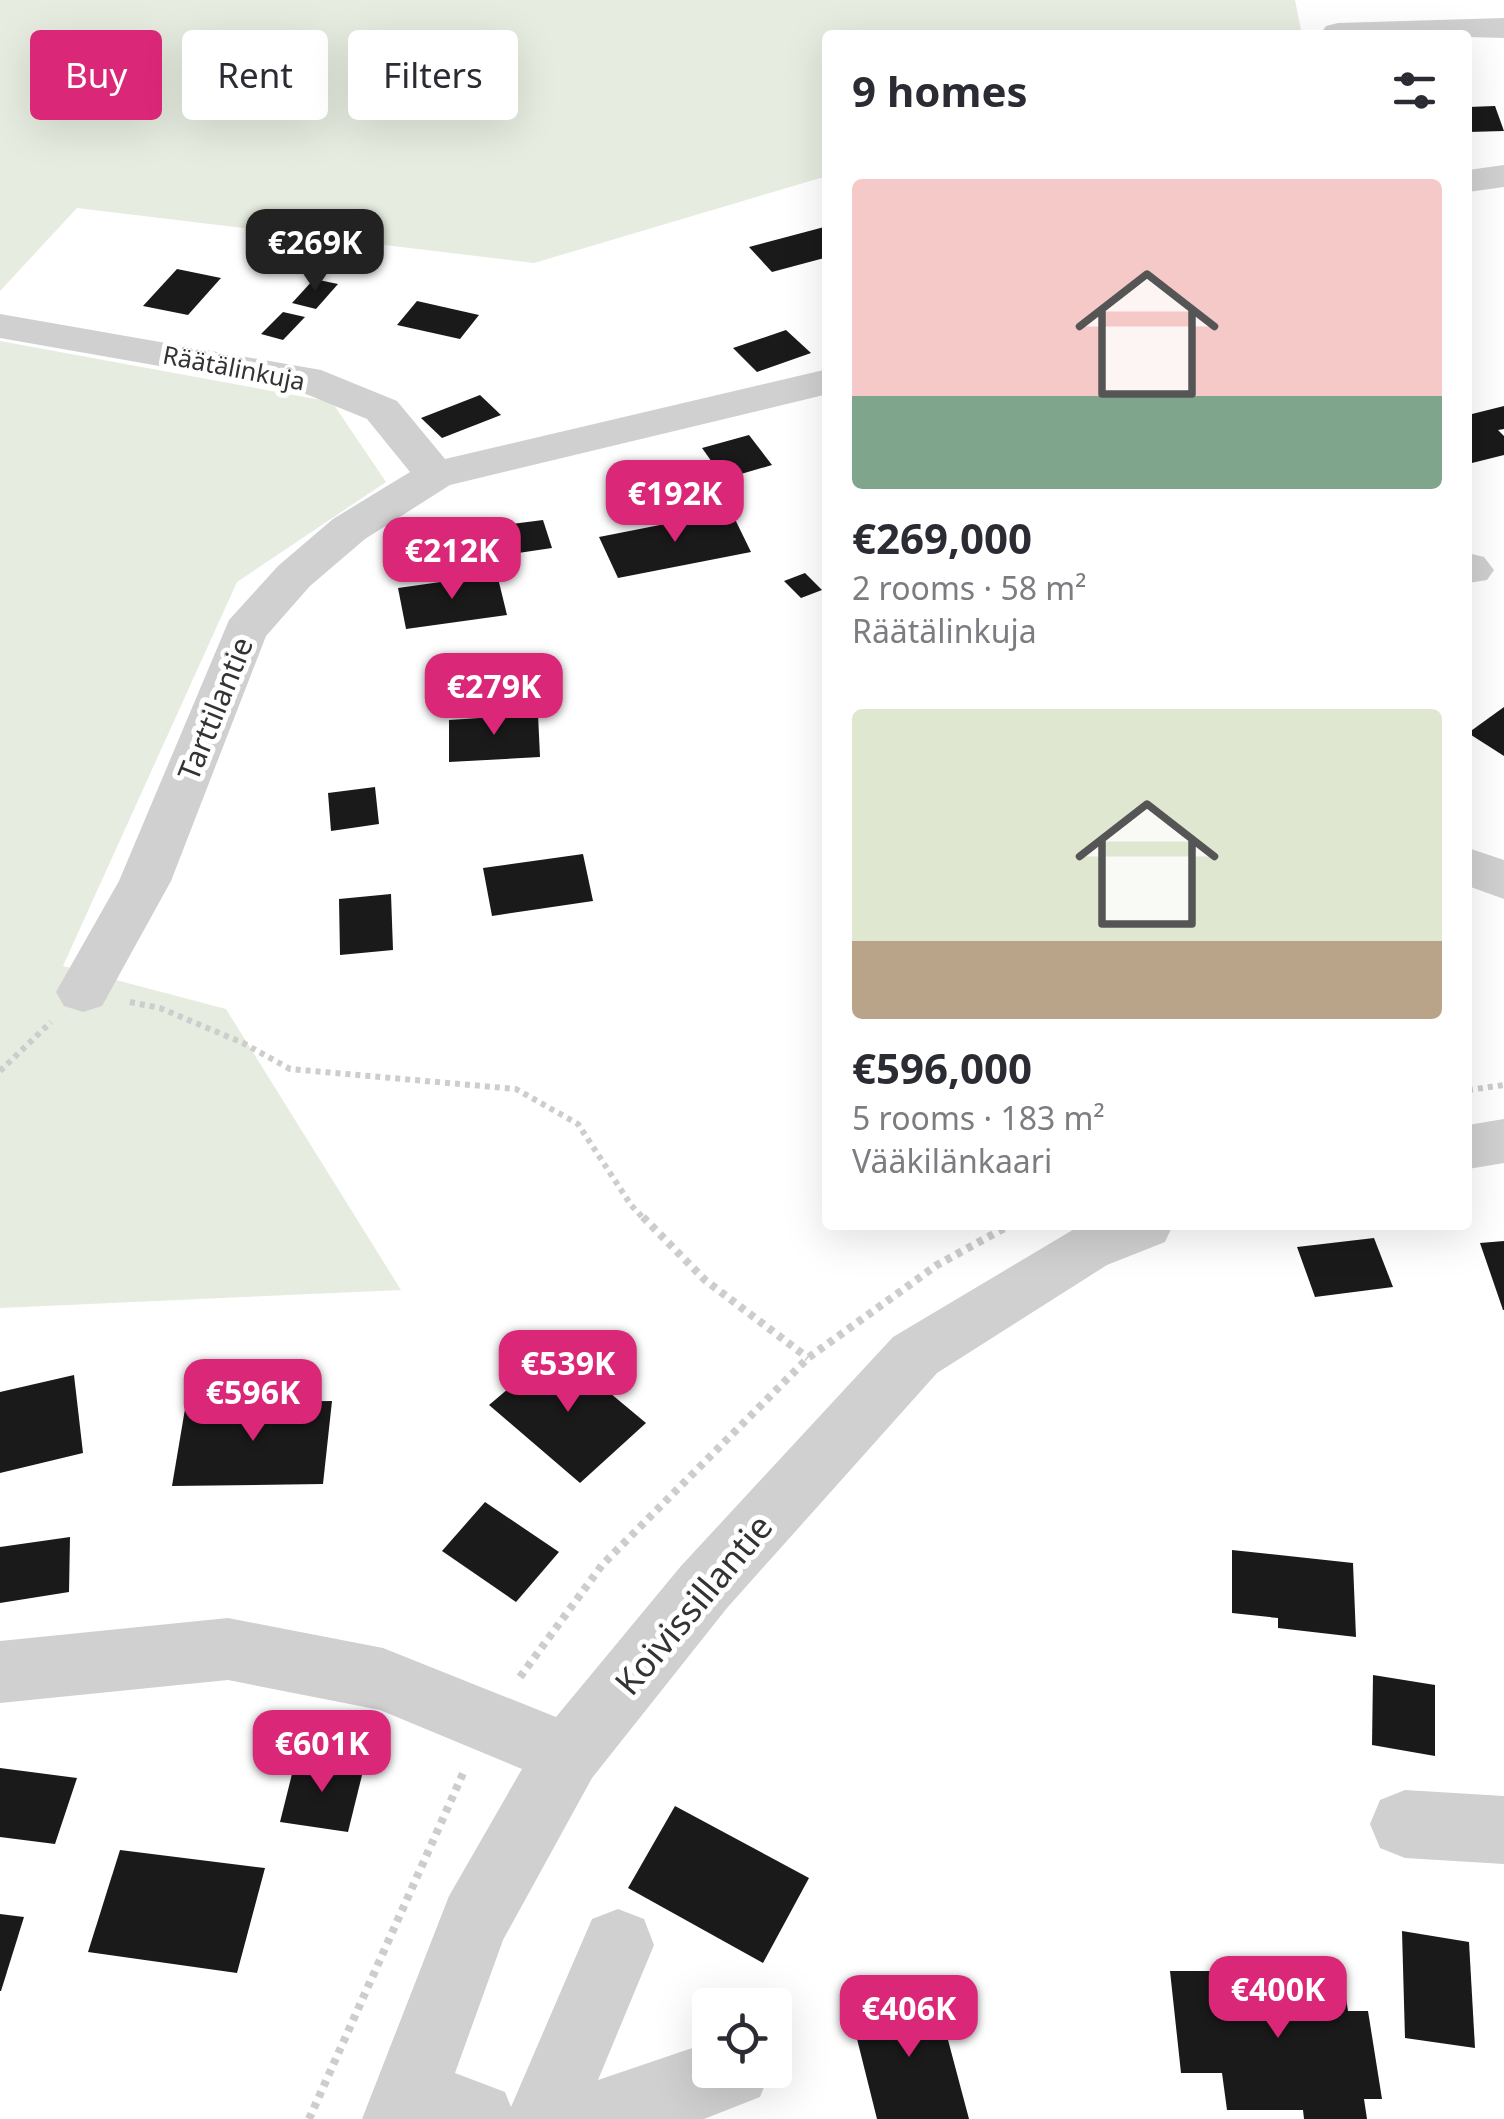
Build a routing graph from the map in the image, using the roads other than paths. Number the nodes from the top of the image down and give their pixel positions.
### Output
1 (1335, 23) edge
2 (1504, 28) edge
3 (1504, 176) edge
4 (1472, 180) edge
5 (0, 326) edge
6 (822, 382) edge
7 (435, 475) junction
8 (1472, 868) edge
9 (1504, 882) edge
10 (83, 992) road end
11 (1504, 1140) edge
12 (1472, 1145) edge
13 (1131, 1230) edge
14 (0, 1672) edge
15 (568, 1756) junction
16 (1405, 1824) dead end
17 (1504, 1830) edge
18 (618, 1945) dead end
19 (692, 2086) edge
20 (405, 2106) edge
21 (478, 2119) edge
22 (544, 2119) edge
23 (596, 2119) edge

1 - 2 street
3 - 4 street
5 - 7 street, Räätälinkuja
6 - 7 street, Tarttilantie
7 - 10 street, Tarttilantie
8 - 9 street
11 - 12 street
13 - 15 street, Koivissillantie
14 - 15 street
15 - 20 street, Koivissillantie
16 - 17 street
18 - 22 street
19 - 23 street
20 - 21 street

